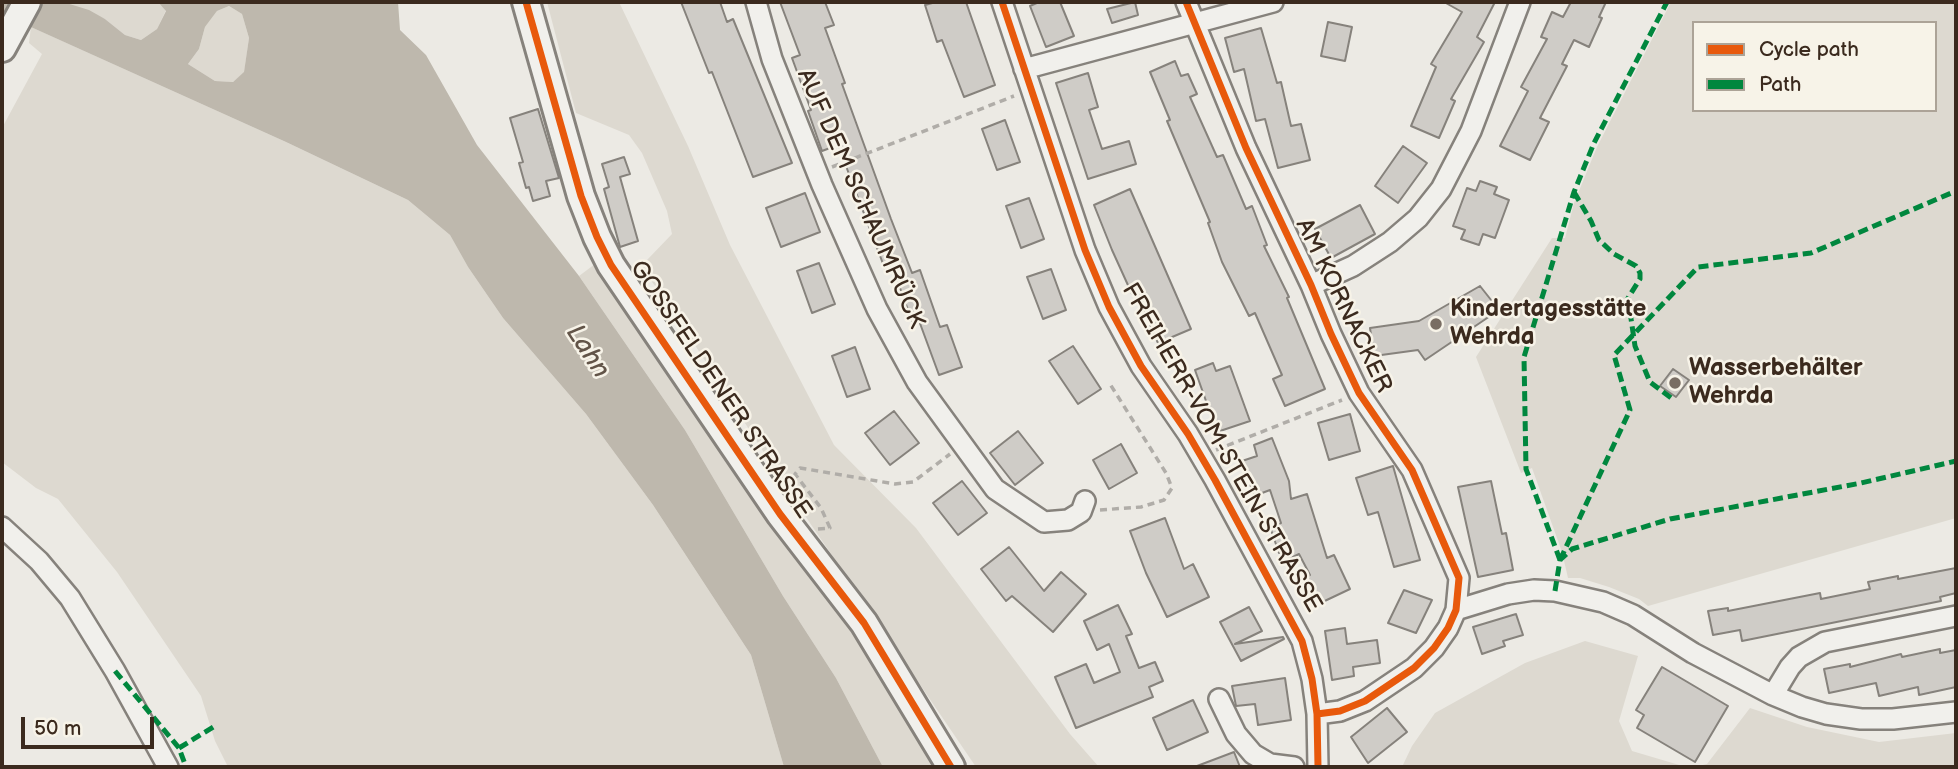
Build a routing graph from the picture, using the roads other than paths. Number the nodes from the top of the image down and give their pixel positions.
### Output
1 (27, 2) edge
2 (526, 2) edge
3 (756, 2) edge
4 (1002, 2) edge
5 (1186, 2) edge
6 (1273, 2) edge
7 (1520, 2) edge
8 (1194, 24) junction
9 (2, 48) edge
10 (1024, 69) junction
11 (1311, 285) junction
12 (1083, 506) road end
13 (2, 527) edge
14 (1456, 610) junction
15 (1956, 616) edge
16 (1773, 695) junction
17 (1219, 699) dead end
18 (1956, 712) edge
19 (1317, 714) junction
20 (168, 767) edge
21 (951, 767) edge
22 (1307, 767) edge

1 - 9 main road
2 - 21 main road, GOSSFELDENER STRASSE
3 - 12 street, AUF DEM SCHAUMRÜCK
4 - 10 street, FREIHERR-VOM-STEIN-STRASSE
5 - 8 street, AM KORNACKER
6 - 8 street
7 - 11 street
8 - 10 street
8 - 11 street, AM KORNACKER
10 - 19 street, FREIHERR-VOM-STEIN-STRASSE
11 - 14 street, AM KORNACKER
13 - 20 street
14 - 16 street
14 - 19 street, AM KORNACKER
15 - 16 street
16 - 18 street
17 - 22 street, FREIHERR-VOM-STEIN-STRASSE
19 - 22 street, FREIHERR-VOM-STEIN-STRASSE

